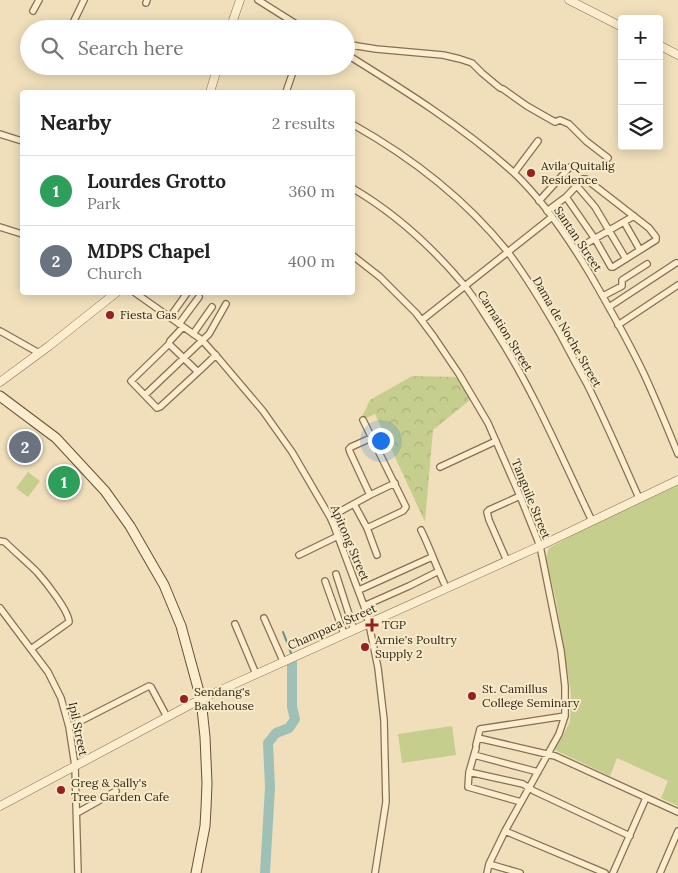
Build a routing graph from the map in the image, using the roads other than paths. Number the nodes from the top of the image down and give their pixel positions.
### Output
1 (39, 0) edge
2 (84, 0) edge
3 (240, 0) edge
4 (258, 0) edge
5 (569, 0) edge
6 (33, 11) dead end
7 (74, 20) edge
8 (233, 20) edge
9 (290, 20) edge
10 (618, 24) edge
11 (355, 46) edge
12 (663, 47) edge
13 (678, 55) edge
14 (355, 59) edge
15 (215, 75) edge
16 (293, 75) edge
17 (211, 90) edge
18 (289, 90) edge
19 (355, 126) edge
20 (0, 134) edge
21 (20, 140) edge
22 (538, 141) dead end
23 (608, 158) dead end
24 (570, 167) dead end
25 (514, 173) junction
26 (577, 186) junction
27 (355, 190) edge
28 (566, 197) junction
29 (539, 201) junction
30 (547, 211) junction
31 (634, 216) junction
32 (552, 217) junction
33 (624, 222) junction
34 (0, 227) edge
35 (610, 230) junction
36 (20, 233) edge
37 (595, 239) junction
38 (575, 250) junction
39 (640, 250) junction
40 (508, 252) junction
41 (355, 257) edge
42 (626, 259) junction
43 (676, 263) dead end
44 (647, 264) dead end
45 (678, 285) edge
46 (465, 286) junction
47 (113, 295) edge
48 (138, 295) edge
49 (186, 295) edge
50 (603, 296) junction
51 (199, 297) dead end
52 (226, 304) dead end
53 (212, 307) dead end
54 (609, 308) junction
55 (170, 317) junction
56 (422, 320) junction
57 (181, 325) junction
58 (618, 325) junction
59 (0, 331) edge
60 (193, 334) junction
61 (202, 340) junction
62 (169, 344) junction
63 (39, 353) junction
64 (216, 355) junction
65 (184, 358) junction
66 (198, 372) junction
67 (0, 382) edge
68 (145, 395) junction
69 (0, 396) edge
70 (363, 420) dead end
71 (371, 438) junction
72 (496, 441) junction
73 (678, 454) edge
74 (440, 467) dead end
75 (678, 480) edge
76 (395, 483) junction
77 (370, 495) junction
78 (520, 496) junction
79 (639, 498) junction
80 (354, 504) junction
81 (330, 517) junction
82 (592, 521) junction
83 (367, 528) junction
84 (421, 530) dead end
85 (338, 536) junction
86 (0, 541) edge
87 (540, 546) junction
88 (299, 555) dead end
89 (377, 555) dead end
90 (432, 558) junction
91 (507, 561) junction
92 (439, 571) junction
93 (336, 574) dead end
94 (325, 581) dead end
95 (444, 583) dead end
96 (359, 590) junction
97 (364, 606) junction
98 (0, 608) edge
99 (264, 618) dead end
100 (235, 624) dead end
101 (369, 624) junction
102 (354, 630) junction
103 (344, 634) junction
104 (31, 649) junction
105 (283, 662) junction
106 (256, 674) junction
107 (201, 699) junction
108 (565, 716) junction
109 (167, 717) junction
110 (69, 727) junction
111 (478, 738) junction
112 (548, 754) junction
113 (474, 755) junction
114 (75, 766) junction
115 (536, 771) junction
116 (469, 772) junction
117 (529, 787) junction
118 (116, 791) dead end
119 (646, 798) junction
120 (521, 802) junction
121 (0, 806) edge
122 (77, 812) junction
123 (678, 812) edge
124 (505, 831) junction
125 (678, 831) edge
126 (630, 836) junction
127 (489, 864) junction
128 (78, 873) edge
129 (196, 873) edge
130 (375, 873) edge
131 (487, 873) edge
132 (520, 873) edge
133 (605, 873) edge
134 (613, 873) edge
135 (660, 873) edge

1 - 6 street
2 - 7 street
3 - 8 street
4 - 9 street
5 - 10 street
11 - 23 street
12 - 13 street
14 - 25 street, Santan Street
15 - 17 street
16 - 18 street
19 - 40 street, Dama de Noche Street
20 - 21 street
22 - 25 street
24 - 29 street
25 - 29 street, Santan Street
26 - 28 street
26 - 31 street
26 - 35 street
27 - 46 street, Carnation Street
28 - 30 street
28 - 37 street
29 - 30 street, Santan Street
30 - 32 street, Santan Street
31 - 33 street
31 - 39 street
32 - 38 street, Santan Street
32 - 40 street
33 - 35 street
33 - 39 street
34 - 36 street
35 - 37 street
35 - 42 street
37 - 38 street
37 - 42 street
38 - 50 street, Santan Street
39 - 42 street
40 - 46 street
40 - 79 street, Dama de Noche Street
41 - 56 street, Tanguile Street
43 - 54 street
44 - 50 street
45 - 58 street
46 - 56 street
46 - 82 street, Carnation Street
47 - 63 street
48 - 55 street, Apitong Street
49 - 55 street
50 - 54 street, Santan Street
51 - 57 street
52 - 61 street
53 - 60 street
54 - 58 street, Santan Street
55 - 57 street, Apitong Street
56 - 72 street, Tanguile Street
57 - 60 street, Apitong Street
57 - 62 street
58 - 73 street, Santan Street
59 - 63 street
60 - 61 street, Apitong Street
61 - 64 street, Apitong Street
61 - 65 street
62 - 65 street
62 - 68 street
63 - 67 street
64 - 66 street
64 - 81 street, Apitong Street
65 - 66 street
65 - 68 street
66 - 68 street
69 - 107 main road
70 - 71 street
71 - 76 street
71 - 77 street
72 - 74 street
72 - 78 street, Tanguile Street
75 - 79 street, Champaca Street
76 - 77 street
76 - 83 street
77 - 80 street
78 - 87 street, Tanguile Street
78 - 91 street
79 - 82 street, Champaca Street
80 - 81 street
80 - 83 street
81 - 85 street, Apitong Street
82 - 87 street, Champaca Street
83 - 89 street
84 - 90 street
85 - 88 street
85 - 96 street, Apitong Street
86 - 104 street
87 - 91 street, Champaca Street
87 - 108 street, Tanguile Street
90 - 92 street
90 - 96 street
91 - 101 street, Champaca Street
92 - 95 street
92 - 97 street
93 - 102 street
94 - 103 street
96 - 97 street, Apitong Street
97 - 101 street, Apitong Street
98 - 104 street, Ipil Street
99 - 105 street
100 - 106 street
101 - 102 street, Champaca Street
101 - 130 street, Apitong Street
102 - 103 street, Champaca Street
103 - 105 street, Champaca Street
104 - 110 street, Ipil Street
105 - 106 street, Champaca Street
106 - 107 street, Champaca Street
107 - 109 street, Champaca Street
107 - 129 main road
108 - 111 street
108 - 112 street, Tanguile Street
109 - 110 street
109 - 114 street, Champaca Street
110 - 114 street, Ipil Street
111 - 112 street
111 - 113 street
112 - 115 street, Tanguile Street
112 - 119 street
113 - 115 street
113 - 116 street
114 - 121 street, Champaca Street
114 - 122 street, Ipil Street
115 - 117 street, Tanguile Street
116 - 117 street
116 - 120 street
117 - 120 street, Tanguile Street
117 - 126 street
118 - 122 street
119 - 123 street
119 - 126 street
120 - 124 street, Tanguile Street
122 - 128 street, Ipil Street
124 - 127 street, Tanguile Street
124 - 133 street
125 - 135 street
126 - 134 street
127 - 131 street, Tanguile Street
127 - 132 street

